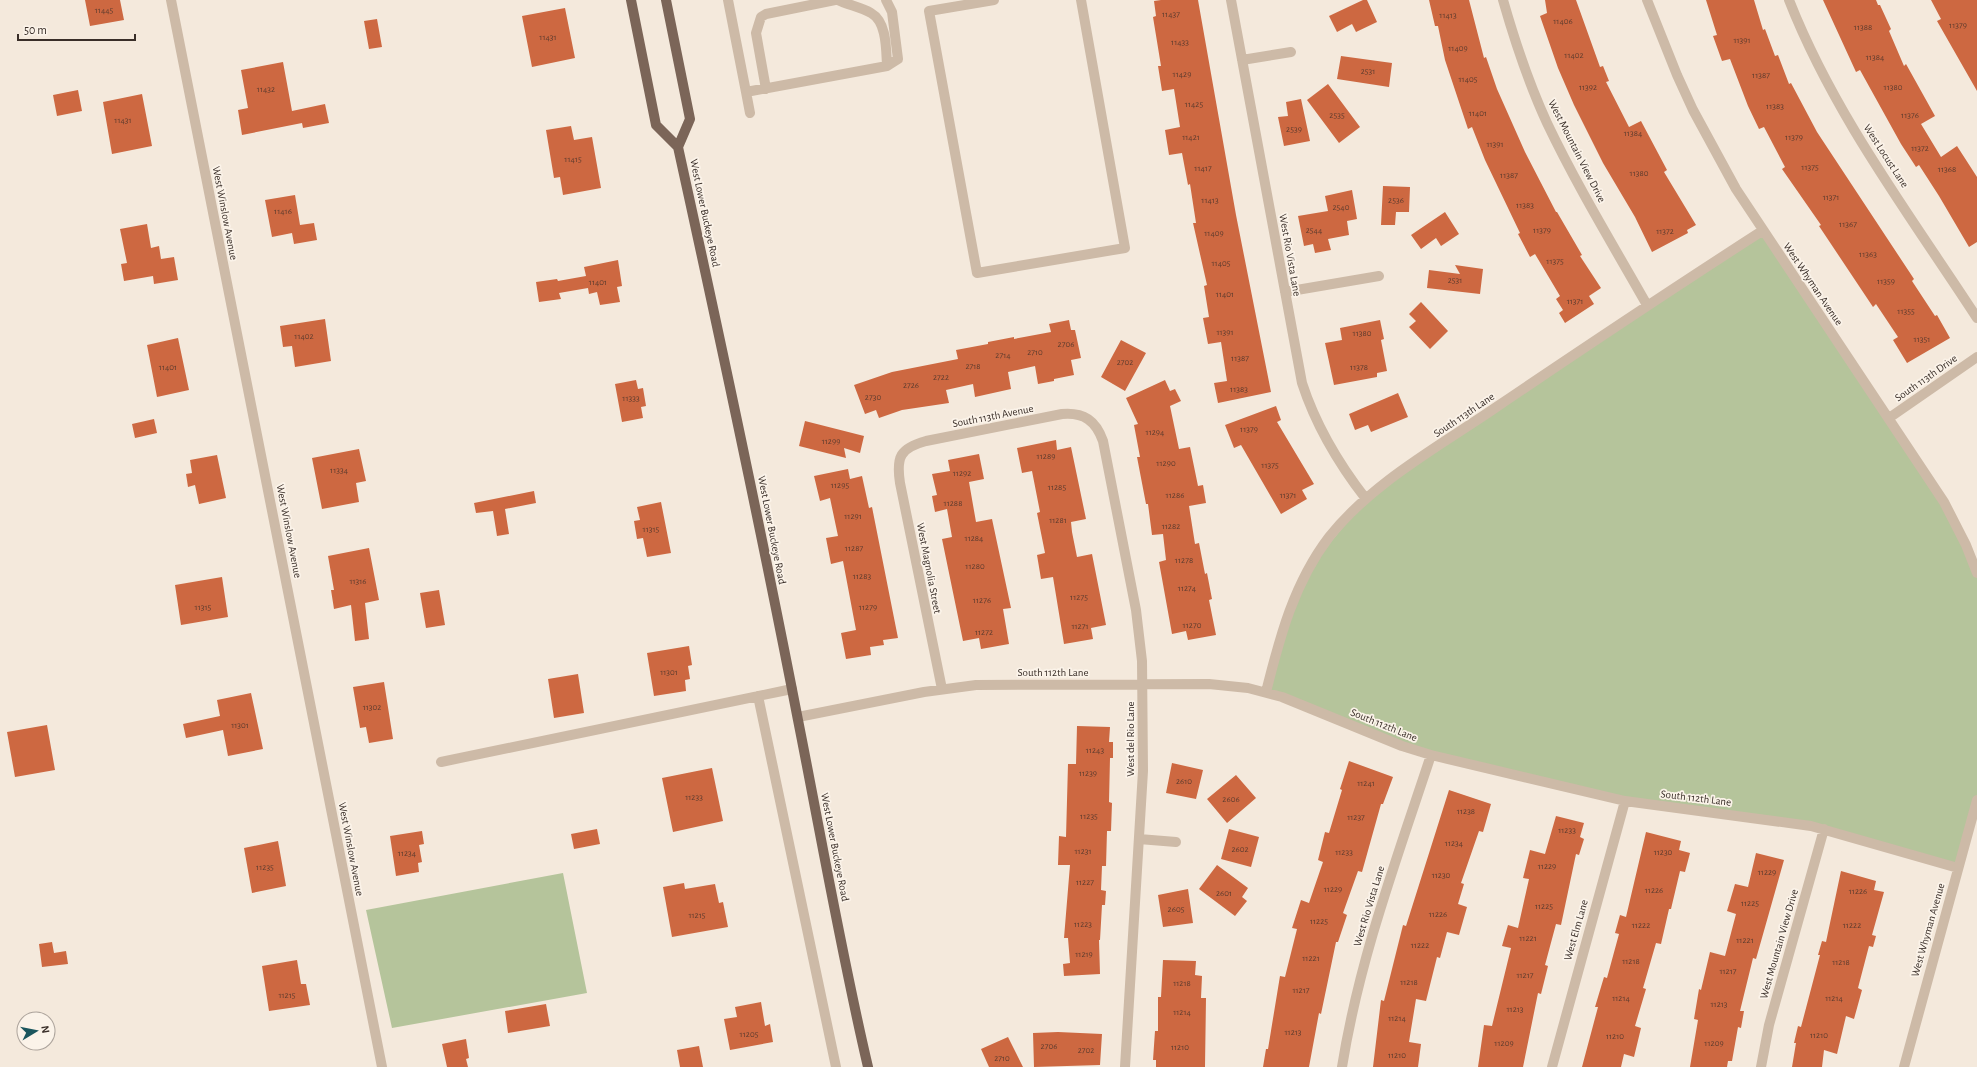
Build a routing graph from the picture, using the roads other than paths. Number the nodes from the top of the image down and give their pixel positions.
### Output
1 (171, 0) edge
2 (631, 0) edge
3 (666, 0) edge
4 (728, 0) edge
5 (837, 0) edge
6 (886, 0) edge
7 (994, 0) edge
8 (1081, 0) edge
9 (1231, 0) edge
10 (1503, 0) edge
11 (1647, 0) edge
12 (1789, 0) edge
13 (1291, 52) dead end
14 (1242, 60) junction
15 (887, 66) junction
16 (766, 89) junction
17 (746, 92) junction
18 (750, 113) dead end
19 (678, 148) junction
20 (1762, 230) junction
21 (1379, 276) dead end
22 (1284, 292) junction
23 (1647, 305) junction
24 (1977, 318) edge
25 (1977, 358) edge
26 (1089, 418) joint
27 (1889, 418) junction
28 (902, 452) joint
29 (1366, 499) junction
30 (1977, 573) edge
31 (1142, 684) junction
32 (792, 689) junction
33 (942, 689) junction
34 (1266, 692) junction
35 (758, 696) junction
36 (798, 717) junction
37 (1431, 755) junction
38 (441, 762) dead end
39 (1625, 800) junction
40 (1977, 800) edge
41 (1824, 829) junction
42 (1139, 839) junction
43 (1176, 842) dead end
44 (1958, 868) junction
45 (382, 1067) edge
46 (836, 1067) edge
47 (868, 1067) edge
48 (1125, 1067) edge
49 (1342, 1067) edge
50 (1552, 1067) edge
51 (1761, 1067) edge
52 (1904, 1067) edge

1 - 45 street, West Winslow Avenue
2 - 19 main road
3 - 19 main road, West Lower Buckeye Road
4 - 17 street
5 - 15 street
5 - 16 street
6 - 15 street
7 - 8 street
9 - 14 street, West Rio Vista Lane
10 - 23 street, West Mountain View Drive
11 - 20 street, West Whyman Avenue
12 - 24 street, West Locust Lane
13 - 14 street
14 - 22 street, West Rio Vista Lane
15 - 16 street
16 - 17 street
17 - 18 street
19 - 32 main road, West Lower Buckeye Road
20 - 23 street, South 113th Lane
20 - 27 street, West Whyman Avenue
21 - 22 street
22 - 29 street, West Rio Vista Lane
23 - 29 street, South 113th Lane
25 - 27 street, South 113th Drive
26 - 28 street, South 113th Avenue
26 - 31 street, West del Rio Lane
27 - 30 street, West Whyman Avenue
28 - 33 street, West Magnolia Street
29 - 34 street, South 113th Lane
31 - 33 street, South 112th Lane
31 - 34 street, South 112th Lane
31 - 42 street, West del Rio Lane
32 - 35 street
32 - 36 main road, West Lower Buckeye Road
33 - 36 street, South 112th Lane
34 - 37 street, South 112th Lane
35 - 38 street
35 - 46 street
36 - 47 main road, West Lower Buckeye Road
37 - 39 street, South 112th Lane
37 - 49 street, West Rio Vista Lane
39 - 41 street, South 112th Lane
39 - 50 street, West Elm Lane
40 - 44 street, West Whyman Avenue
41 - 44 street, South 112th Lane
41 - 51 street, West Mountain View Drive
42 - 43 street
42 - 48 street, West del Rio Lane
44 - 52 street, West Whyman Avenue

